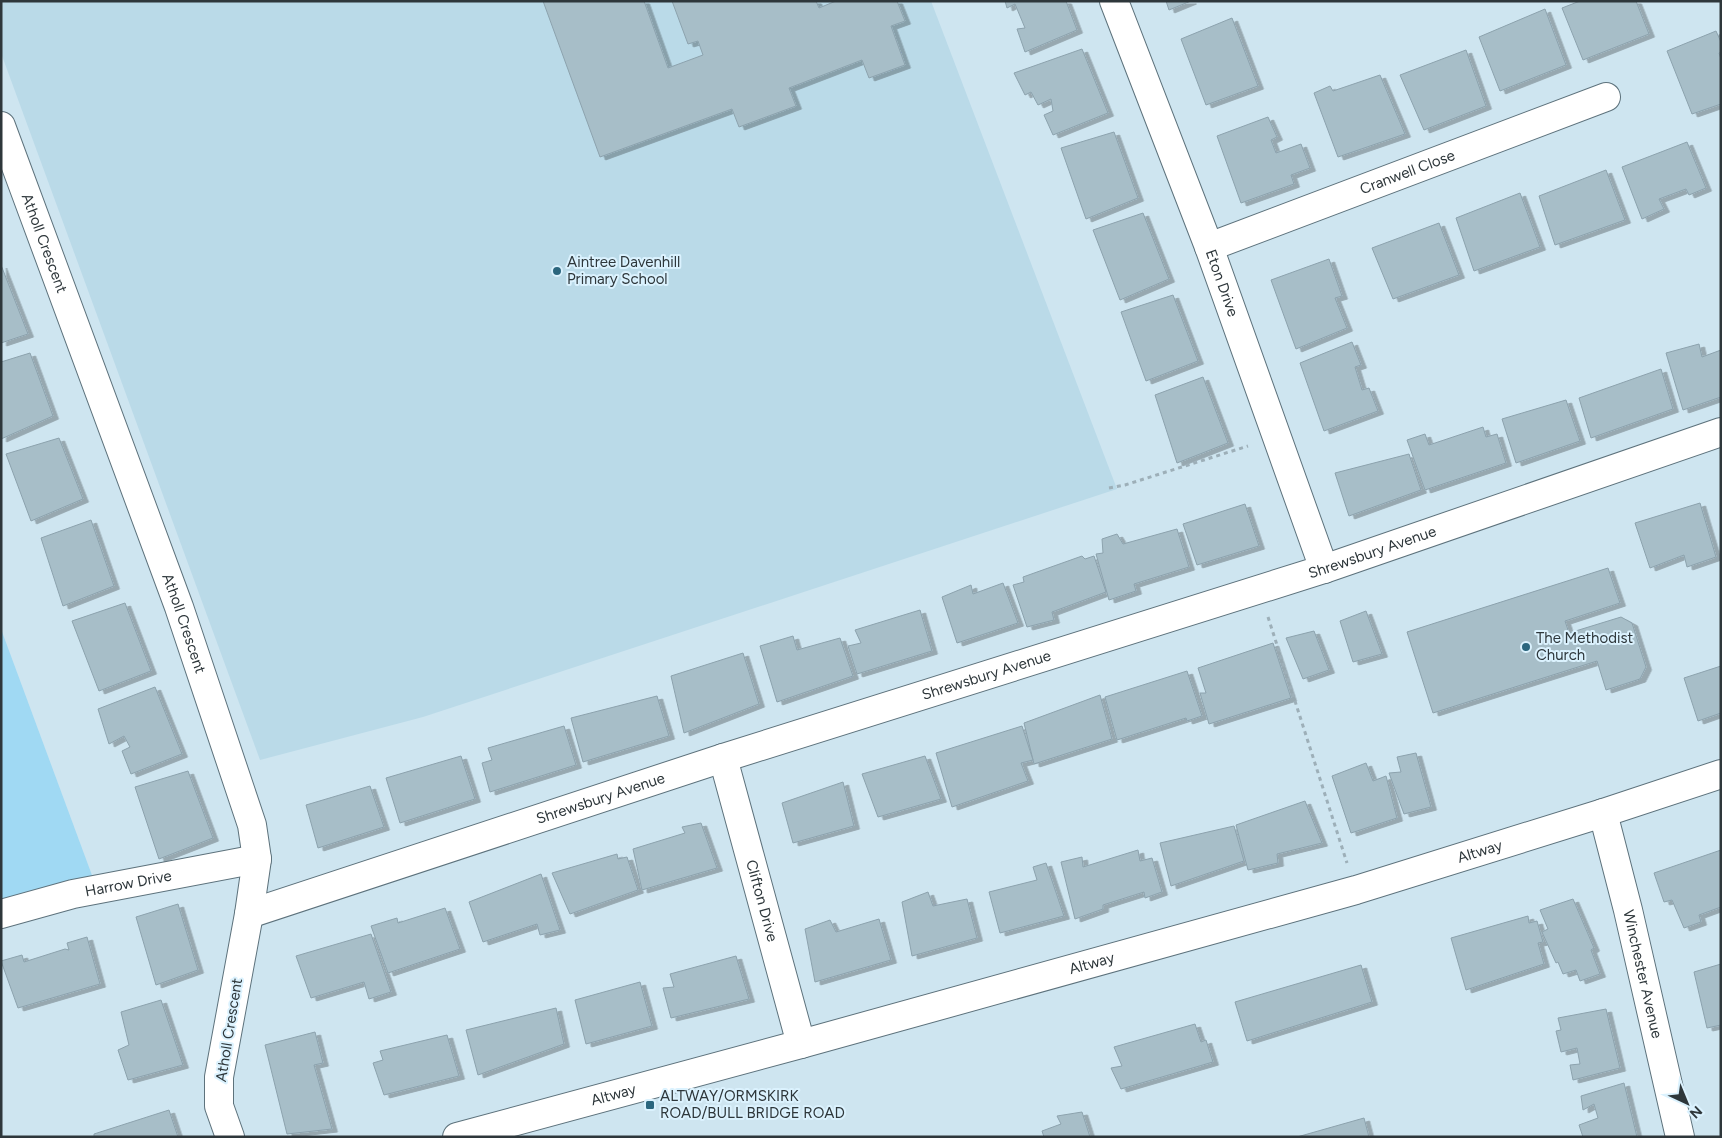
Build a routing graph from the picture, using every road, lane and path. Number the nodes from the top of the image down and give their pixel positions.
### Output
1 (1114, 1) edge
2 (1606, 97) dead end
3 (1, 126) edge
4 (1209, 247) junction
5 (1721, 432) edge
6 (1277, 436) junction
7 (1110, 488) dead end
8 (1324, 569) junction
9 (1259, 589) junction
10 (723, 758) junction
11 (1721, 774) edge
12 (1603, 813) junction
13 (257, 859) junction
14 (1356, 890) junction
15 (1, 914) edge
16 (249, 914) junction
17 (801, 1044) junction
18 (230, 1137) edge
19 (457, 1137) edge
20 (1680, 1137) edge

1 - 4 street, Eton Drive
2 - 4 street, Cranwell Close
3 - 13 street, Atholl Crescent
4 - 6 street, Eton Drive
5 - 8 street, Shrewsbury Avenue
6 - 7 path
6 - 8 street, Eton Drive
8 - 9 street, Shrewsbury Avenue
9 - 10 street, Shrewsbury Avenue
9 - 14 path
10 - 16 street, Shrewsbury Avenue
10 - 17 street, Clifton Drive
11 - 12 street, Altway
12 - 14 street, Altway
12 - 20 street, Winchester Avenue
13 - 15 street, Harrow Drive
13 - 16 street, Atholl Crescent
14 - 17 street, Altway
16 - 18 street, Atholl Crescent
17 - 19 street, Altway

